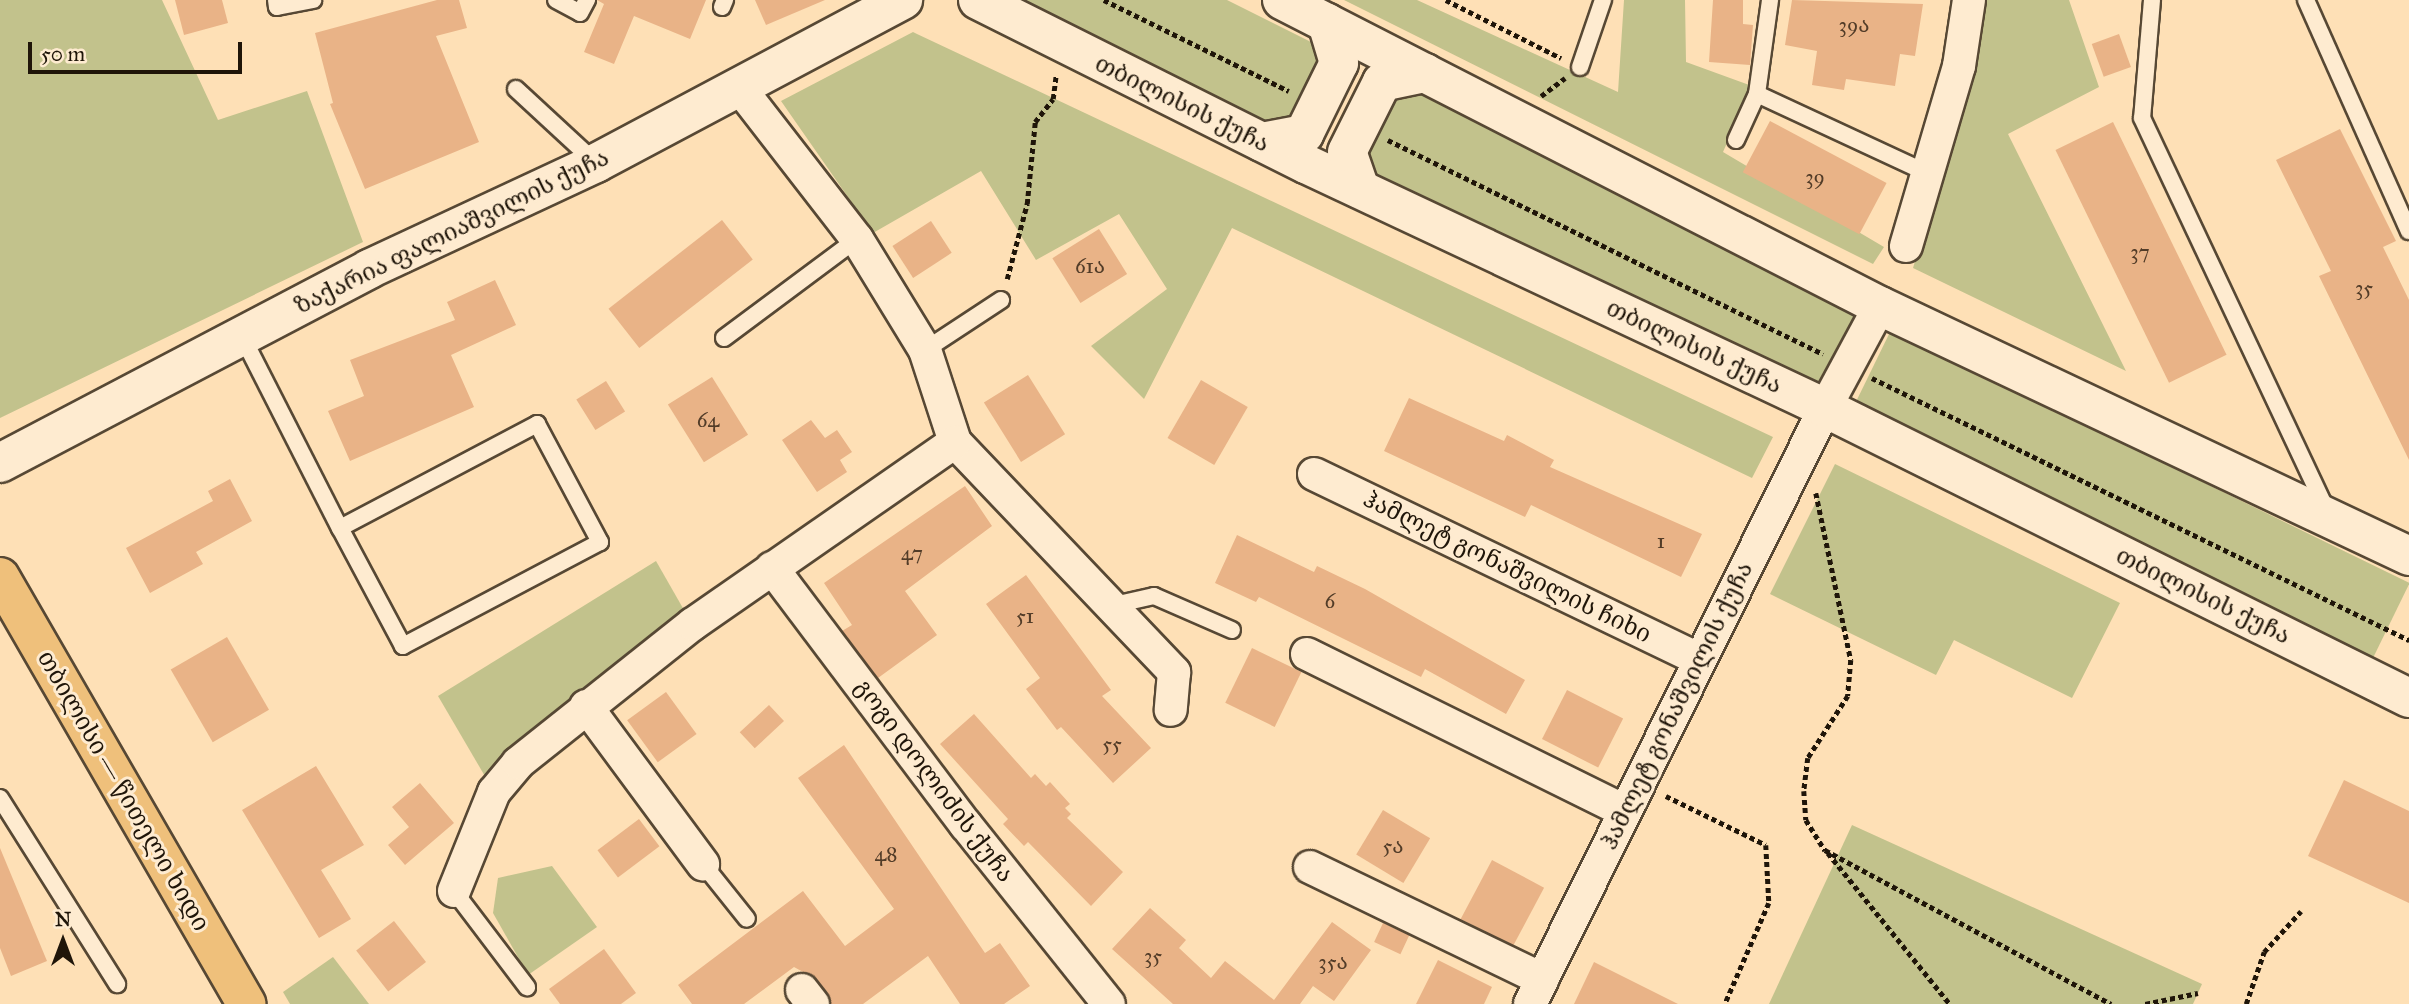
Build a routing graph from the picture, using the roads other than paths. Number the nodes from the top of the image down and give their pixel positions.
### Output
1 (276, 0) edge
2 (313, 0) edge
3 (556, 0) edge
4 (587, 0) edge
5 (903, 0) edge
6 (978, 0) edge
7 (1282, 0) edge
8 (1603, 0) edge
9 (1770, 0) edge
10 (1969, 0) edge
11 (2152, 0) edge
12 (2306, 0) edge
13 (1327, 23) junction
14 (1580, 67) road end
15 (1425, 73) junction
16 (739, 88) junction
17 (516, 89) dead end
18 (1757, 94) junction
19 (1736, 139) dead end
20 (1262, 142) junction
21 (596, 163) junction
22 (1929, 174) junction
23 (1360, 189) junction
24 (2409, 231) edge
25 (857, 239) junction
26 (1906, 246) dead end
27 (1001, 300) road end
28 (1880, 306) junction
29 (242, 337) junction
30 (724, 338) dead end
31 (925, 350) junction
32 (1825, 408) junction
33 (955, 442) junction
34 (0, 463) edge
35 (1314, 474) dead end
36 (2329, 518) junction
37 (340, 528) junction
38 (2409, 556) edge
39 (772, 568) junction
40 (0, 577) edge
41 (1114, 605) junction
42 (1232, 630) dead end
43 (1307, 654) dead end
44 (1700, 660) junction
45 (2409, 698) edge
46 (586, 706) junction
47 (1171, 710) dead end
48 (0, 798) edge
49 (1625, 811) junction
50 (703, 864) joint
51 (1310, 867) dead end
52 (454, 891) joint
53 (747, 919) dead end
54 (117, 985) dead end
55 (527, 987) dead end
56 (1536, 991) edge
57 (1096, 1000) edge
58 (247, 1004) edge

1 - 2 lane
3 - 4 lane
5 - 16 main road, ზაქარია ფალიაშვილის ქუჩა
6 - 20 main road, თბილისის ქუჩა
7 - 13 main road
8 - 14 lane
9 - 18 lane
10 - 22 street
11 - 36 lane
12 - 24 lane
13 - 15 main road
13 - 20 main road
15 - 23 main road
15 - 28 main road
16 - 21 main road, ზაქარია ფალიაშვილის ქუჩა
16 - 25 street
17 - 21 lane
18 - 19 lane
18 - 22 lane
20 - 23 main road, თბილისის ქუჩა
21 - 29 main road, ზაქარია ფალიაშვილის ქუჩა
22 - 26 street
23 - 32 main road, თბილისის ქუჩა
25 - 30 lane
25 - 31 street
27 - 31 lane
28 - 32 street, ჰამლეტ გონაშვილის ქუჩა
28 - 36 main road
29 - 34 main road, ზაქარია ფალიაშვილის ქუჩა
29 - 37 lane
31 - 33 street
32 - 44 street, ჰამლეტ გონაშვილის ქუჩა
32 - 45 main road, თბილისის ქუჩა
33 - 39 street
33 - 41 street
35 - 44 street, ჰამლეტ გონაშვილის ჩიხი
36 - 38 main road
37 - 37 lane
39 - 46 street
39 - 57 street, გოგი დოლიძის ქუჩა
40 - 58 highway, თბილისი — წითელი ხიდი
41 - 42 lane
41 - 47 street
43 - 49 street
44 - 49 street, ჰამლეტ გონაშვილის ქუჩა
46 - 50 street
46 - 52 street
48 - 54 lane
49 - 56 street, ჰამლეტ გონაშვილის ქუჩა
50 - 53 lane
51 - 56 street
52 - 55 lane

